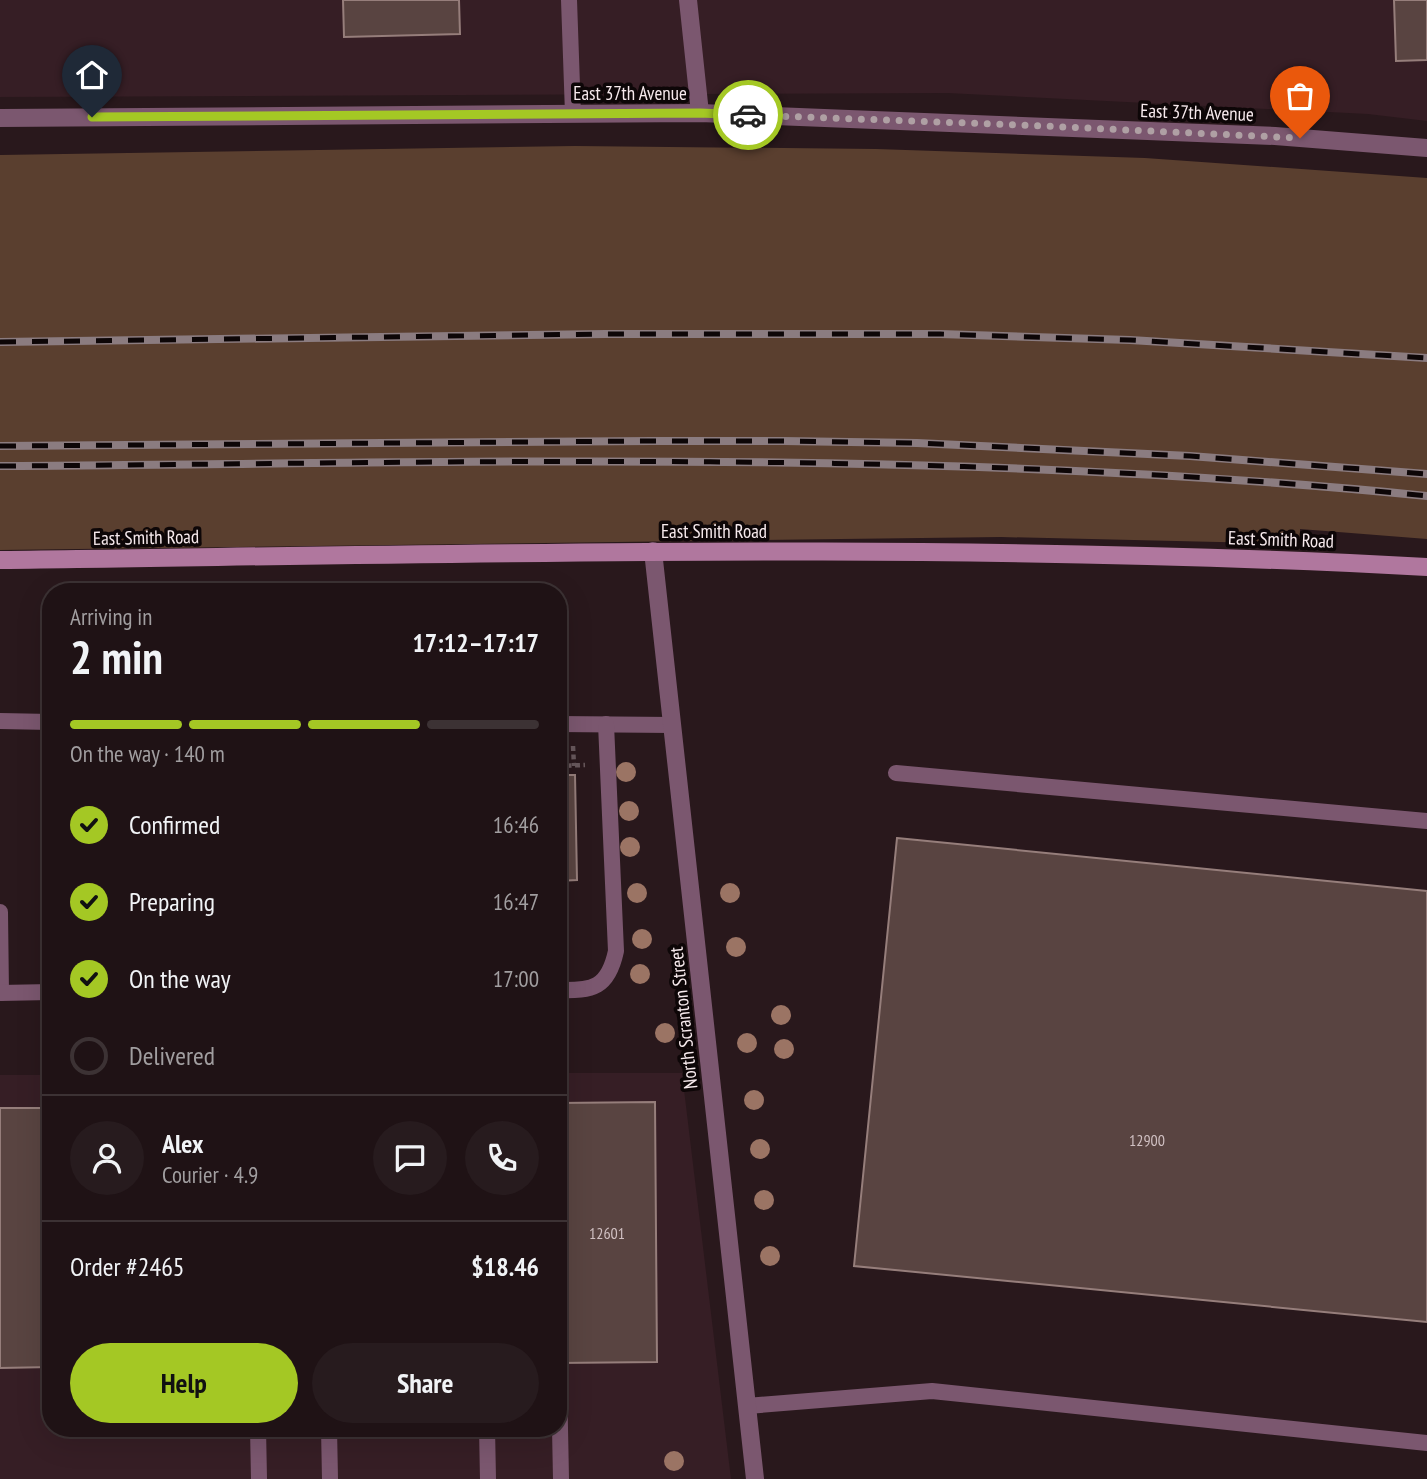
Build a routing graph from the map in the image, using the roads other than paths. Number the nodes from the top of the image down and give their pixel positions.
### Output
1 (569, 0) edge
2 (688, 0) edge
3 (700, 113) junction
4 (573, 114) junction
5 (0, 118) edge
6 (1427, 148) edge
7 (653, 551) junction
8 (0, 560) edge
9 (1427, 567) edge
10 (0, 721) edge
11 (42, 722) edge
12 (567, 724) edge
13 (606, 724) junction
14 (672, 725) junction
15 (896, 773) dead end
16 (1427, 821) edge
17 (0, 912) edge
18 (567, 990) edge
19 (42, 992) edge
20 (1, 993) edge
21 (747, 1406) junction
22 (258, 1437) edge
23 (329, 1437) edge
24 (487, 1437) edge
25 (560, 1437) edge
26 (1427, 1443) edge
27 (259, 1479) edge
28 (330, 1479) edge
29 (488, 1479) edge
30 (561, 1479) edge
31 (755, 1479) edge

1 - 4 lane
2 - 3 street
3 - 4 street, East 37th Avenue
3 - 6 street, East 37th Avenue
4 - 5 street, East 37th Avenue
7 - 8 street, East Smith Road
7 - 9 street, East Smith Road
7 - 14 street, North Scranton Street
10 - 11 lane
12 - 13 lane
13 - 14 lane
13 - 18 lane
14 - 21 street, North Scranton Street
15 - 16 lane
17 - 20 lane
19 - 20 lane
21 - 26 lane
21 - 31 street, North Scranton Street
22 - 27 lane
23 - 28 lane
24 - 29 lane
25 - 30 lane

